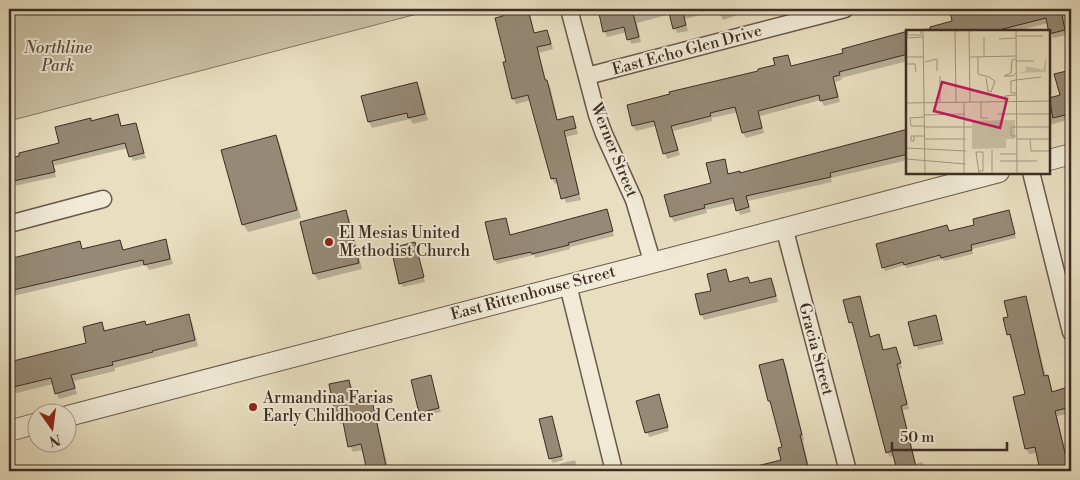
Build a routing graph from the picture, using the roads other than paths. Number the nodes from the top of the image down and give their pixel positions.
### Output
1 (569, 9) edge
2 (845, 9) edge
3 (587, 76) junction
4 (1071, 154) edge
5 (1050, 160) edge
6 (991, 174) edge
7 (1032, 174) edge
8 (103, 199) dead end
9 (9, 224) edge
10 (784, 227) junction
11 (652, 261) junction
12 (568, 285) junction
13 (1071, 332) edge
14 (78, 413) edge
15 (28, 426) edge
16 (9, 431) edge
17 (614, 471) edge
18 (848, 471) edge

1 - 3 street, Werner Street
2 - 3 street, East Echo Glen Drive
3 - 11 street, Werner Street
4 - 5 street
6 - 10 street, East Rittenhouse Street
7 - 13 street
8 - 9 street
10 - 11 street, East Rittenhouse Street
10 - 18 street, Gracia Street
11 - 12 street, East Rittenhouse Street
12 - 14 street, East Rittenhouse Street
12 - 17 street
15 - 16 street

